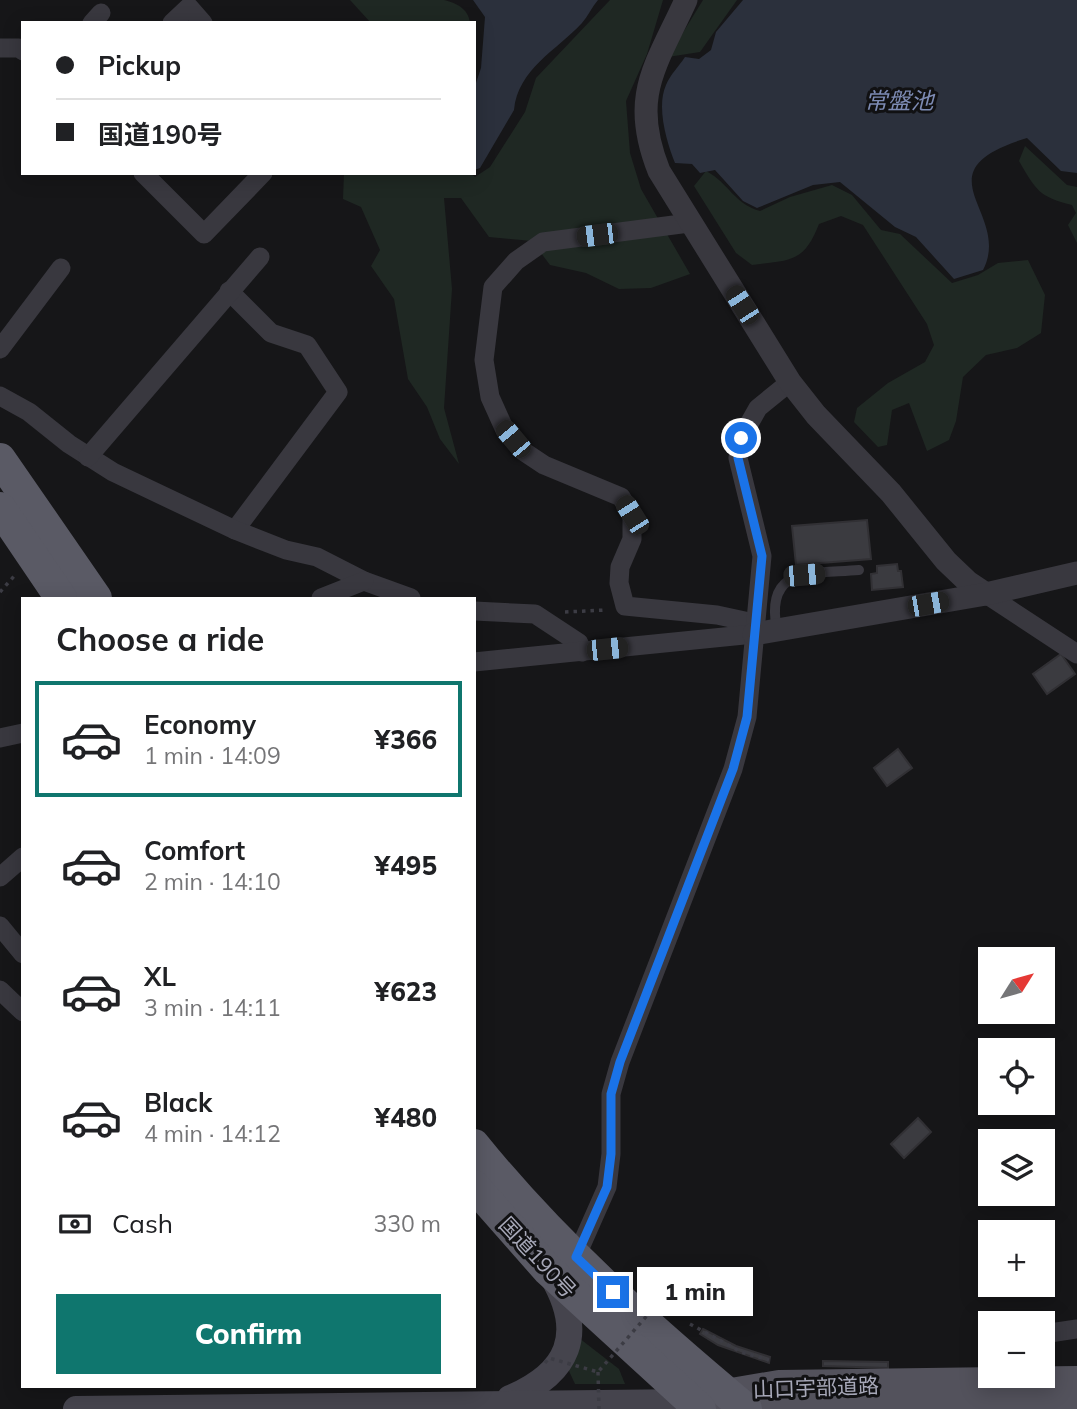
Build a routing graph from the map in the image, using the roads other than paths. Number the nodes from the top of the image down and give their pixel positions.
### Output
1 (686, 0) edge
2 (190, 3) edge
3 (174, 21) edge
4 (202, 21) edge
5 (0, 48) edge
6 (21, 50) edge
7 (145, 175) edge
8 (261, 175) edge
9 (690, 223) junction
10 (261, 257) dead end
11 (61, 268) dead end
12 (229, 290) junction
13 (0, 349) edge
14 (790, 382) junction
15 (0, 396) edge
16 (88, 457) junction
17 (0, 459) edge
18 (0, 508) edge
19 (235, 530) junction
20 (859, 570) dead end
21 (1077, 573) edge
22 (364, 581) junction
23 (986, 594) junction
24 (60, 597) edge
25 (95, 597) edge
26 (324, 597) edge
27 (408, 597) edge
28 (476, 611) edge
29 (754, 628) junction
30 (777, 630) junction
31 (582, 652) junction
32 (1077, 654) edge
33 (476, 662) edge
34 (21, 733) edge
35 (0, 738) edge
36 (21, 859) edge
37 (0, 877) edge
38 (0, 926) edge
39 (21, 952) edge
40 (0, 990) edge
41 (21, 1010) edge
42 (476, 1146) edge
43 (476, 1188) edge
44 (576, 1257) junction
45 (548, 1270) junction
46 (1077, 1329) edge
47 (1055, 1332) edge
48 (978, 1380) edge
49 (1055, 1380) edge
50 (1077, 1381) edge
51 (499, 1403) junction
52 (721, 1403) edge
53 (588, 1406) edge
54 (1077, 1406) edge
55 (980, 1408) edge
56 (76, 1409) edge

1 - 9 street
2 - 3 street
2 - 4 street
5 - 6 street
7 - 8 street
9 - 14 street
9 - 29 street
10 - 12 street
11 - 13 street
12 - 16 street
12 - 19 street
14 - 23 street
14 - 29 street
15 - 16 street
16 - 19 street
17 - 25 highway
18 - 24 highway
19 - 22 street
20 - 30 lane
21 - 23 street
22 - 26 street
22 - 27 street
23 - 30 street
23 - 32 street
28 - 31 street
29 - 30 street
29 - 31 street
29 - 44 street
31 - 33 street
34 - 35 street
36 - 37 street
38 - 39 street
40 - 41 street
42 - 44 highway, 国道190号
43 - 45 highway, 国道190号
44 - 52 highway, 国道190号
45 - 51 main road
45 - 52 highway, 国道190号
46 - 47 street
48 - 52 main road, 山口宇部道路
49 - 50 main road, 山口宇部道路
51 - 53 main road
51 - 56 main road
52 - 53 main road
52 - 55 main road, 山口宇部道路
54 - 55 main road, 山口宇部道路

